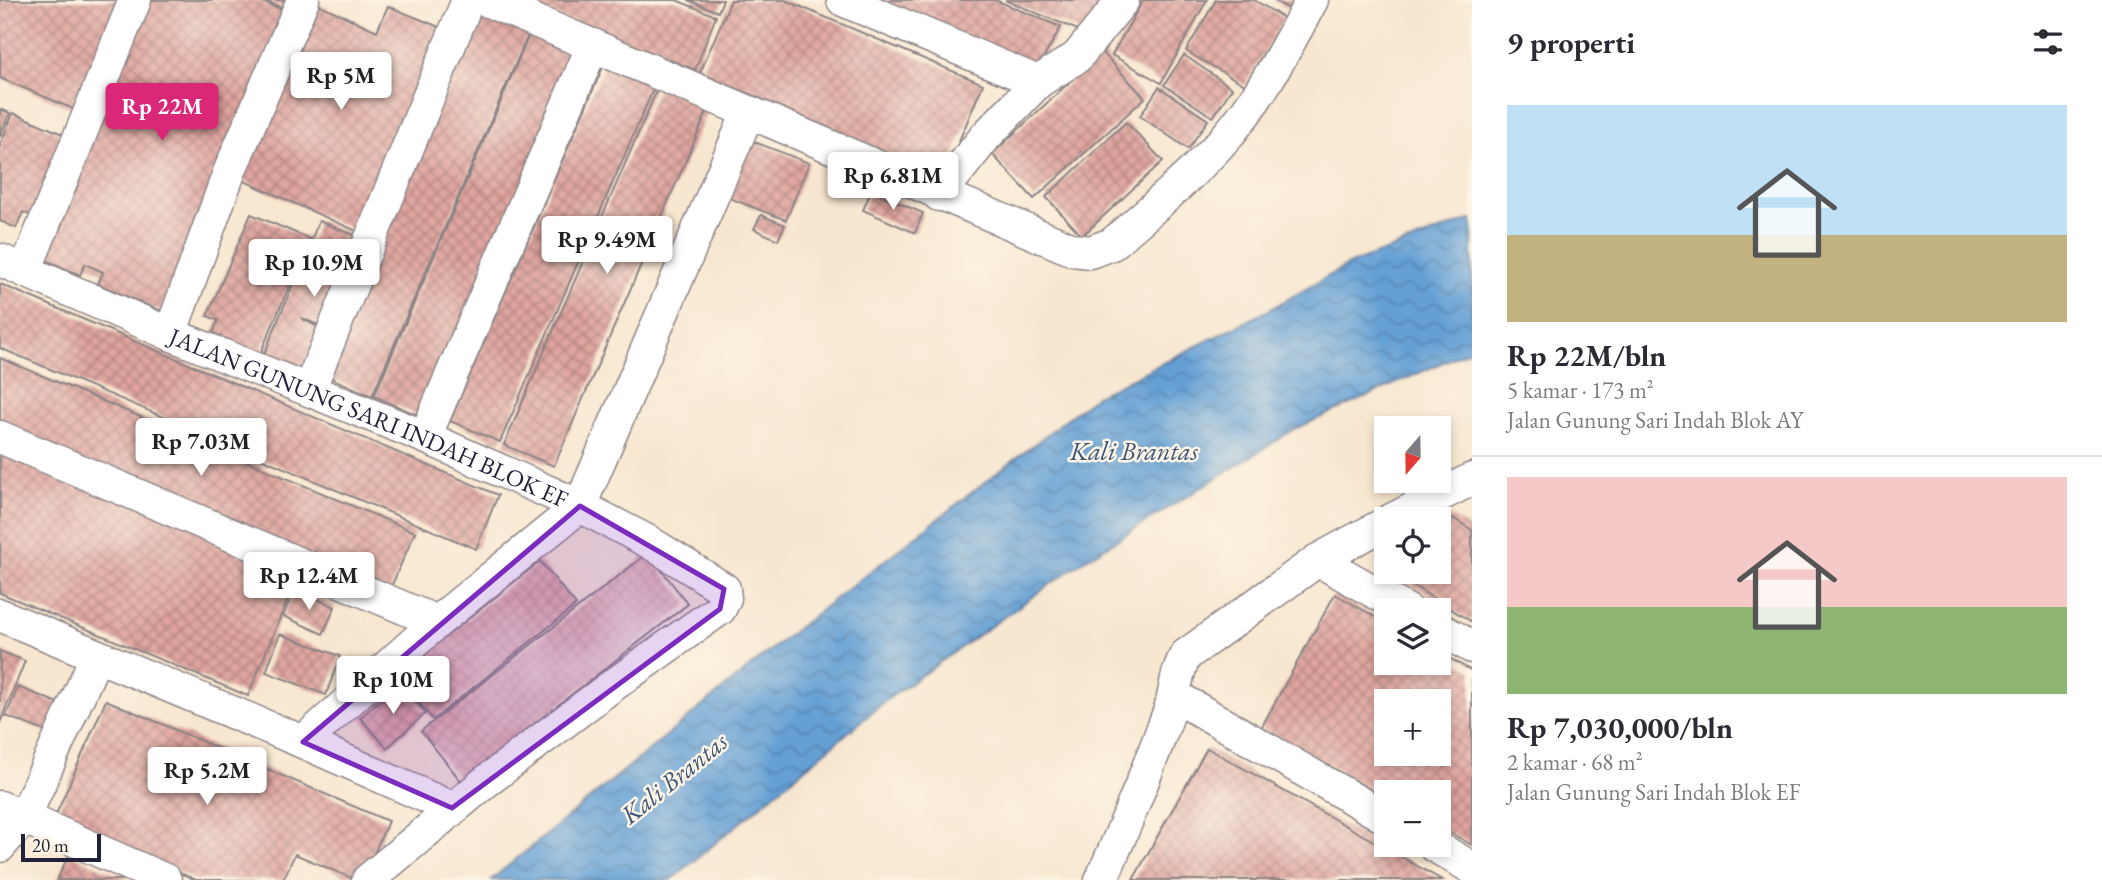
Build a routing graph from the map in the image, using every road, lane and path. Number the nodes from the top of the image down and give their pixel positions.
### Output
1 (135, 0) edge
2 (303, 0) edge
3 (468, 0) edge
4 (486, 0) edge
5 (843, 0) edge
6 (1124, 0) edge
7 (1312, 0) edge
8 (593, 45) junction
9 (1038, 82) junction
10 (748, 113) junction
11 (939, 195) junction
12 (13, 266) edge
13 (170, 334) junction
14 (309, 390) junction
15 (0, 437) edge
16 (425, 437) junction
17 (1472, 480) edge
18 (580, 506) junction
19 (1417, 507) edge
20 (1374, 530) edge
21 (1318, 560) junction
22 (1385, 598) edge
23 (0, 615) edge
24 (437, 622) junction
25 (1451, 635) edge
26 (1472, 647) edge
27 (96, 657) junction
28 (1175, 696) junction
29 (303, 742) junction
30 (452, 808) junction
31 (1374, 811) edge
32 (12, 813) edge
33 (0, 846) edge
34 (1451, 856) edge
35 (1472, 868) edge
36 (165, 880) edge
37 (368, 880) edge
38 (1101, 880) edge

1 - 12 street
2 - 13 street
3 - 14 street
4 - 8 street
5 - 9 street
6 - 9 street
7 - 11 street
8 - 10 street
8 - 16 street
9 - 11 street
10 - 11 street
10 - 18 street
12 - 13 street, JALAN GUNUNG SARI INDAH BLOK EF
13 - 14 street, JALAN GUNUNG SARI INDAH BLOK EF
14 - 16 street, JALAN GUNUNG SARI INDAH BLOK EF
15 - 24 street
16 - 18 street, JALAN GUNUNG SARI INDAH BLOK EF
17 - 19 street
18 - 24 street
18 - 30 street, JALAN GUNUNG SARI INDAH BLOK EF
20 - 21 street
21 - 22 street
21 - 28 street
23 - 27 street
24 - 29 street
25 - 26 street
27 - 29 street
27 - 32 street
28 - 31 street
28 - 38 street
29 - 30 street
30 - 37 street
32 - 33 street
32 - 36 street
34 - 35 street

